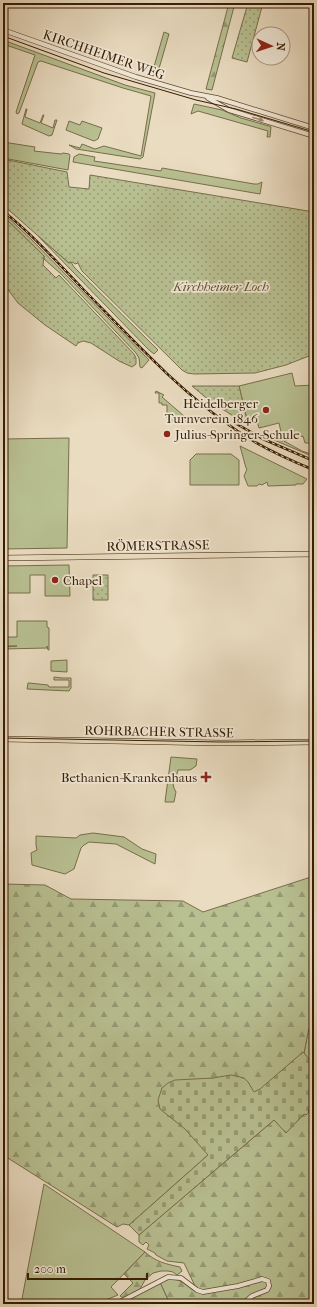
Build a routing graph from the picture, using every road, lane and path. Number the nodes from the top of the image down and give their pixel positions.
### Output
1 (3, 30) edge
2 (200, 95) junction
3 (314, 128) edge
4 (314, 136) edge
5 (314, 554) edge
6 (3, 558) edge
7 (3, 739) edge
8 (314, 742) edge
9 (116, 1304) edge
10 (243, 1304) edge

1 - 2 street, KIRCHHEIMER WEG
2 - 3 street, KIRCHHEIMER WEG
2 -> 4 street, KIRCHHEIMER WEG
5 - 6 main road, RÖMERSTRASSE
7 - 8 main road, ROHRBACHER STRASSE
9 - 10 street

